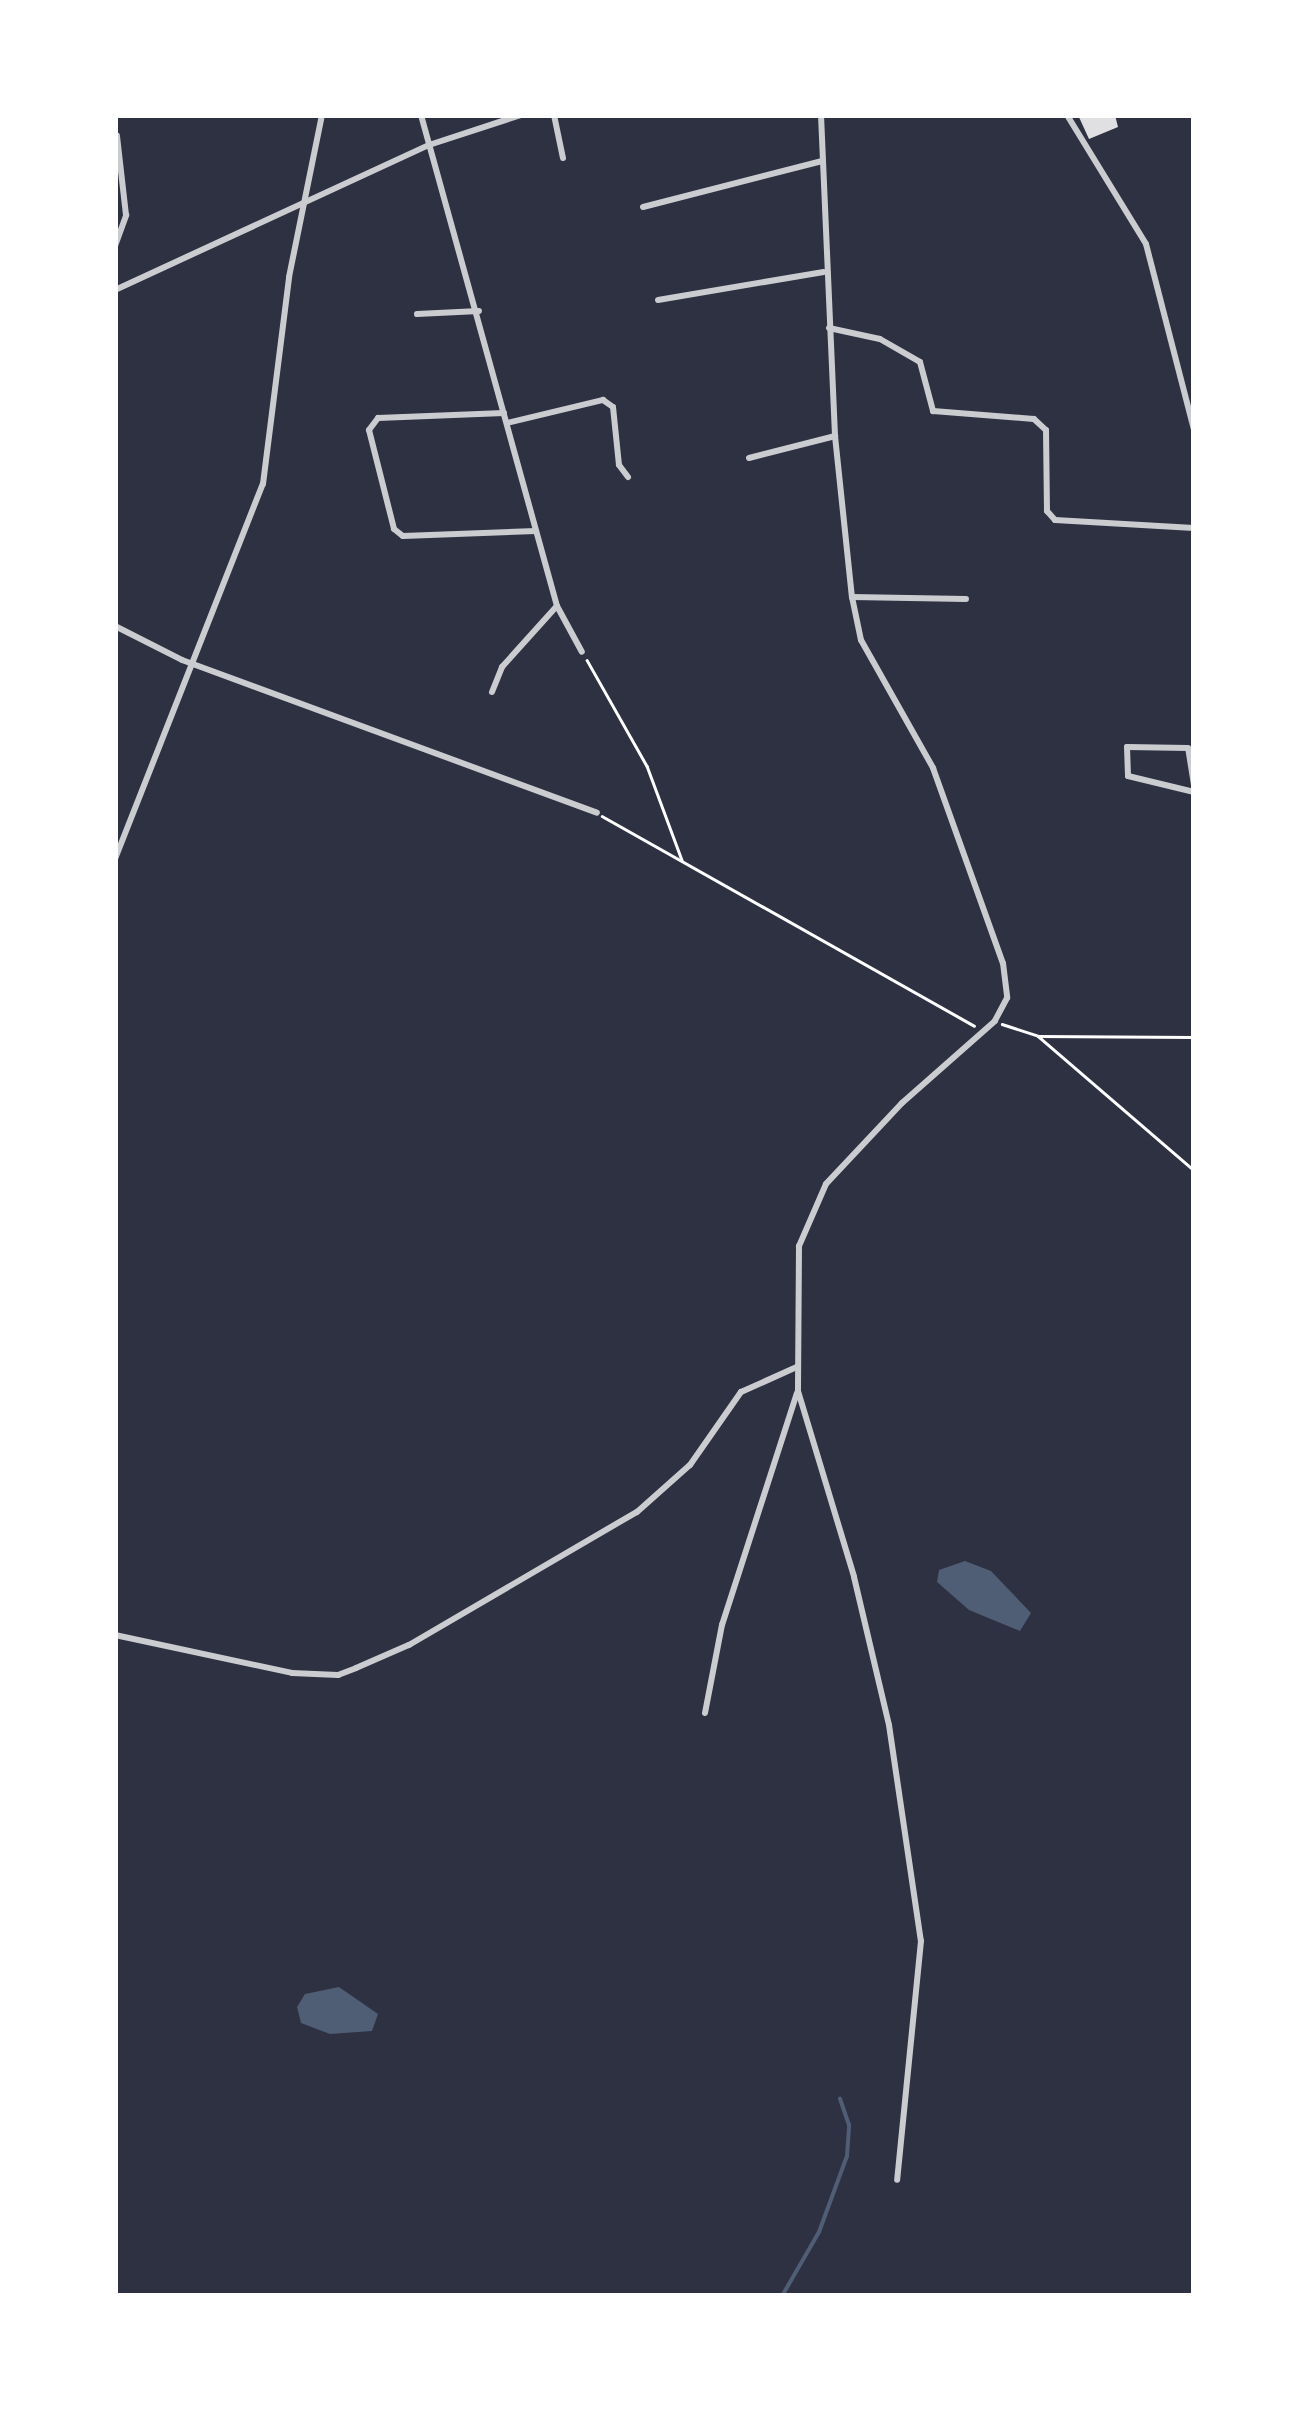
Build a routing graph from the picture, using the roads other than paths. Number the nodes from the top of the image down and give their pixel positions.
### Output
1 (322, 115) edge
2 (421, 115) edge
3 (521, 115) edge
4 (554, 115) edge
5 (821, 115) edge
6 (1067, 115) edge
7 (117, 136) edge
8 (429, 145) junction
9 (564, 158) dead end
10 (822, 160) junction
11 (643, 207) dead end
12 (304, 208) junction
13 (115, 246) edge
14 (825, 272) junction
15 (116, 287) edge
16 (658, 300) dead end
17 (480, 311) junction
18 (417, 314) dead end
19 (828, 328) junction
20 (504, 413) junction
21 (507, 422) junction
22 (1194, 429) edge
23 (835, 436) junction
24 (749, 458) dead end
25 (628, 477) dead end
26 (1194, 528) edge
27 (536, 531) junction
28 (852, 597) junction
29 (966, 599) dead end
30 (557, 606) junction
31 (115, 626) edge
32 (582, 652) road end
33 (190, 660) junction
34 (492, 692) dead end
35 (1194, 788) edge
36 (596, 813) road end
37 (115, 859) edge
38 (796, 1367) junction
39 (798, 1390) junction
40 (115, 1635) edge
41 (705, 1713) dead end
42 (897, 2180) dead end

1 - 12 street
2 - 8 street
3 - 8 street
4 - 9 street
5 - 10 street
6 - 22 street
7 - 13 street
8 - 12 street
8 - 17 street
10 - 11 street
10 - 14 street
12 - 15 street
12 - 33 street
14 - 16 street
14 - 19 street
17 - 18 street
17 - 20 street
19 - 23 street
19 - 26 street
20 - 21 street
20 - 27 street
21 - 25 street
21 - 27 street
23 - 24 street
23 - 28 street
27 - 30 street
28 - 29 street
28 - 38 street
30 - 32 street
30 - 34 street
31 - 33 street
33 - 36 street
33 - 37 street
35 - 35 street
38 - 39 street
38 - 40 street
39 - 41 street
39 - 42 street

